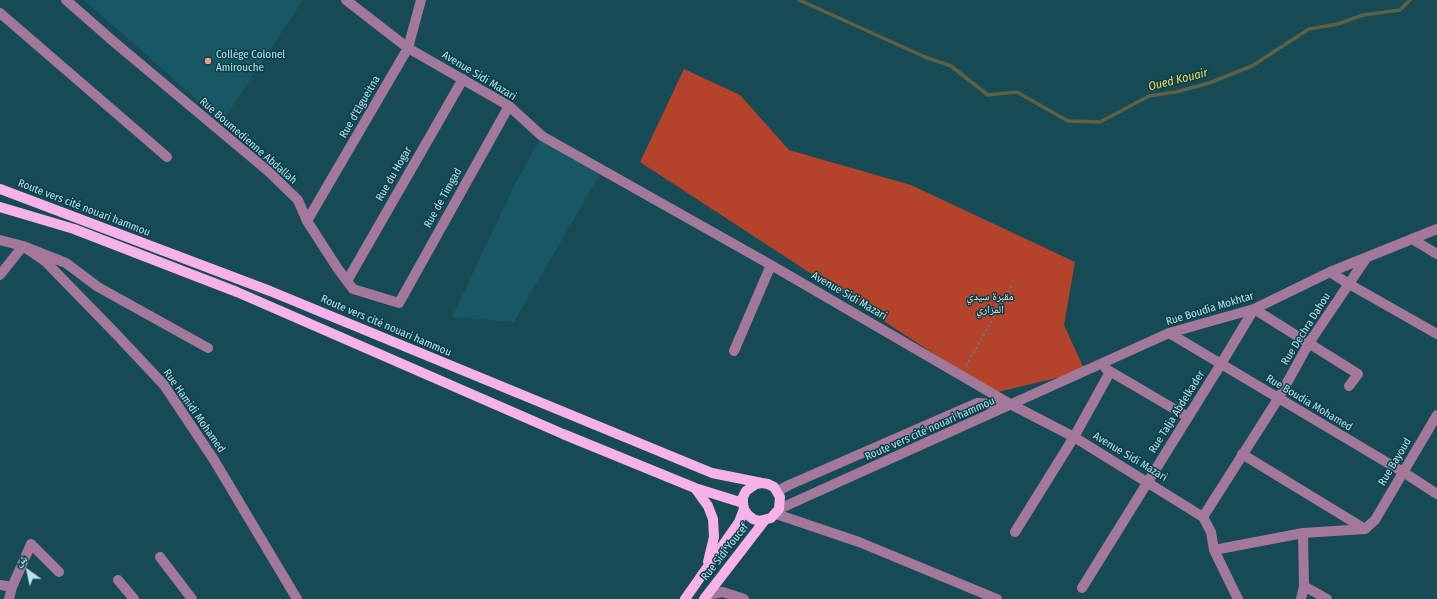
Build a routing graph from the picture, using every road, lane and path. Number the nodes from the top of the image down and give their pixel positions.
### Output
1 (66, 0) edge
2 (346, 0) edge
3 (421, 0) edge
4 (0, 13) edge
5 (408, 48) junction
6 (463, 79) junction
7 (509, 106) junction
8 (166, 157) dead end
9 (0, 189) edge
10 (0, 206) edge
11 (307, 221) junction
12 (1437, 229) edge
13 (1412, 239) junction
14 (0, 240) edge
15 (23, 246) junction
16 (1437, 254) edge
17 (1367, 257) junction
18 (771, 265) junction
19 (1330, 272) junction
20 (0, 275) edge
21 (347, 281) junction
22 (1013, 284) dead end
23 (1349, 284) junction
24 (399, 303) joint
25 (1254, 309) junction
26 (1169, 333) junction
27 (1437, 334) edge
28 (1309, 343) junction
29 (208, 348) dead end
30 (734, 351) dead end
31 (1100, 364) junction
32 (1221, 364) junction
33 (1110, 372) junction
34 (962, 374) junction
35 (1349, 386) dead end
36 (1278, 399) junction
37 (1012, 405) junction
38 (1437, 415) edge
39 (1188, 417) junction
40 (1074, 437) junction
41 (1242, 454) junction
42 (1403, 472) junction
43 (1148, 482) junction
44 (762, 483) junction
45 (695, 488) junction
46 (778, 491) junction
47 (1437, 494) edge
48 (743, 506) junction
49 (778, 512) junction
50 (1203, 517) junction
51 (765, 520) junction
52 (1365, 529) junction
53 (1015, 532) dead end
54 (1303, 533) junction
55 (1214, 550) junction
56 (160, 557) dead end
57 (59, 572) dead end
58 (704, 572) junction
59 (118, 580) dead end
60 (0, 585) edge
61 (1304, 586) junction
62 (12, 587) junction
63 (1082, 588) dead end
64 (1231, 594) edge
65 (706, 597) edge
66 (9, 599) edge
67 (134, 599) edge
68 (192, 599) edge
69 (297, 599) edge
70 (685, 599) edge
71 (744, 599) edge
72 (997, 599) edge
73 (1238, 599) edge
74 (1301, 599) edge
75 (1327, 599) edge

1 - 11 street, Rue Boumedienne Abdallah
2 - 5 street, Avenue Sidi Mazari
3 - 5 street, Rue d'Elgueitna
4 - 8 street
5 - 6 street, Avenue Sidi Mazari
5 - 11 street, Rue d'Elgueitna
6 - 7 street, Avenue Sidi Mazari
6 - 21 street, Rue du Hogar
7 - 18 street, Avenue Sidi Mazari
7 - 24 street, Rue de Timgad
9 - 44 main road, Route vers cité nouari hammou
10 - 45 main road
11 - 21 street, Rue Boumedienne Abdallah
12 - 13 street, Rue Boudia Mokhtar
13 - 16 street
13 - 17 street, Rue Boudia Mokhtar
14 - 15 street, Rue Hamidi Mohamed
15 - 20 street
15 - 29 street
15 - 69 street, Rue Hamidi Mohamed
17 - 19 street, Rue Boudia Mokhtar
17 - 23 street, Rue Dechra Dahou
18 - 30 street
18 - 34 street, Avenue Sidi Mazari
19 - 23 street
19 - 25 street, Rue Boudia Mokhtar
21 - 24 street, Rue Boumedienne Abdallah
22 - 34 path
23 - 27 street
23 - 28 street, Rue Dechra Dahou
25 - 26 street, Rue Boudia Mokhtar
25 - 28 street
25 - 32 street, Rue Talja Abdelkader
26 - 31 street, Rue Boudia Mokhtar
26 - 32 street, Rue Boudia Mohamed
28 - 35 street
28 - 36 street, Rue Dechra Dahou
31 - 33 street
31 - 37 street, Rue Boudia Mokhtar
32 - 36 street, Rue Boudia Mohamed
32 - 39 street, Rue Talja Abdelkader
33 - 39 street
33 - 40 street
34 - 37 street, Avenue Sidi Mazari
36 - 41 street, Rue Dechra Dahou
36 - 42 street, Rue Boudia Mohamed
37 - 40 street, Avenue Sidi Mazari
37 - 46 street, Route vers cité nouari hammou
37 - 49 street, Route vers cité nouari hammou
38 - 42 street, Rue Bayoud
39 - 43 street, Rue Talja Abdelkader
40 - 43 street, Avenue Sidi Mazari
40 - 53 street
41 - 50 street, Rue Dechra Dahou
41 - 52 street
42 - 47 street, Rue Boudia Mohamed
42 - 52 street, Rue Bayoud
43 - 50 street, Avenue Sidi Mazari
43 - 63 street, Rue Talja Abdelkader
44 - 46 main road
44 - 48 main road
45 - 48 main road
45 - 58 main road
46 - 49 main road
48 - 51 main road
48 - 58 main road
49 - 51 main road
49 - 72 street
50 - 55 street
51 - 65 main road, Rue Sidi Youcef
52 - 54 street
54 - 55 street
54 - 61 street
55 - 64 street
56 - 68 street
57 - 62 street
58 - 70 main road
59 - 67 street
60 - 62 street
61 - 74 street
61 - 75 street
62 - 66 street
64 - 73 street
65 - 71 street

